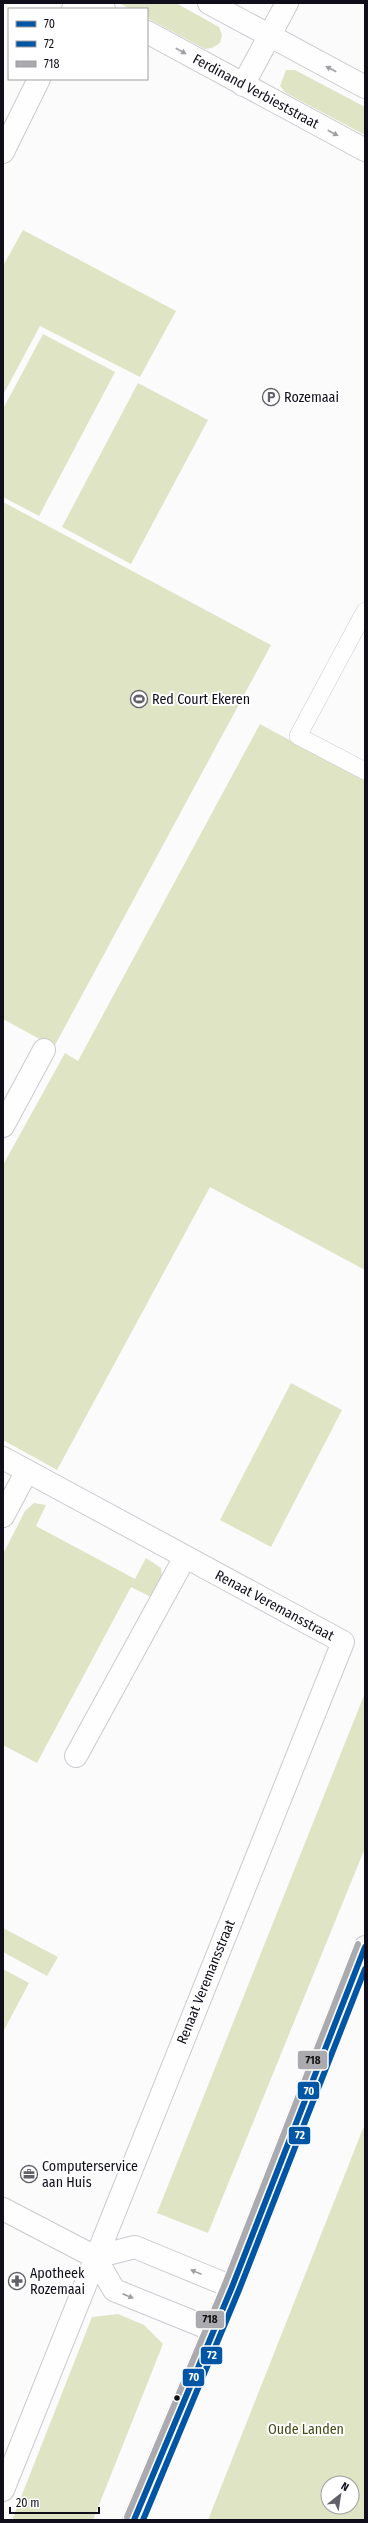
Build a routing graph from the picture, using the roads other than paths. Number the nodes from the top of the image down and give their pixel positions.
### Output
1 (93, 3) edge
2 (209, 3) edge
3 (288, 3) edge
4 (102, 8) edge
5 (148, 33) edge
6 (269, 36) junction
7 (38, 80) edge
8 (243, 85) junction
9 (365, 87) edge
10 (4, 149) edge
11 (365, 150) edge
12 (365, 611) edge
13 (365, 771) edge
14 (44, 1050) dead end
15 (3, 1126) edge
16 (3, 1458) edge
17 (27, 1471) junction
18 (3, 1516) edge
19 (185, 1557) junction
20 (76, 1756) dead end
21 (365, 1947) edge
22 (3, 2209) edge
23 (95, 2257) junction
24 (232, 2287) junction
25 (213, 2330) junction
26 (3, 2490) edge
27 (134, 2520) edge

1 - 4 street
2 - 6 street
3 - 6 street
5 -> 8 street, Ferdinand Verbieststraat
6 - 8 street
9 -> 6 street
7 - 10 street
8 -> 11 street, Ferdinand Verbieststraat
12 - 13 lane
14 - 15 street
16 - 17 street, Renaat Veremansstraat
17 - 18 street
17 - 19 street, Renaat Veremansstraat
19 - 20 street
19 - 23 street, Renaat Veremansstraat
21 - 24 main road
22 - 23 street
24 -> 23 street
23 -> 25 street
23 - 26 street, Renaat Veremansstraat
24 - 25 main road
25 - 27 main road

